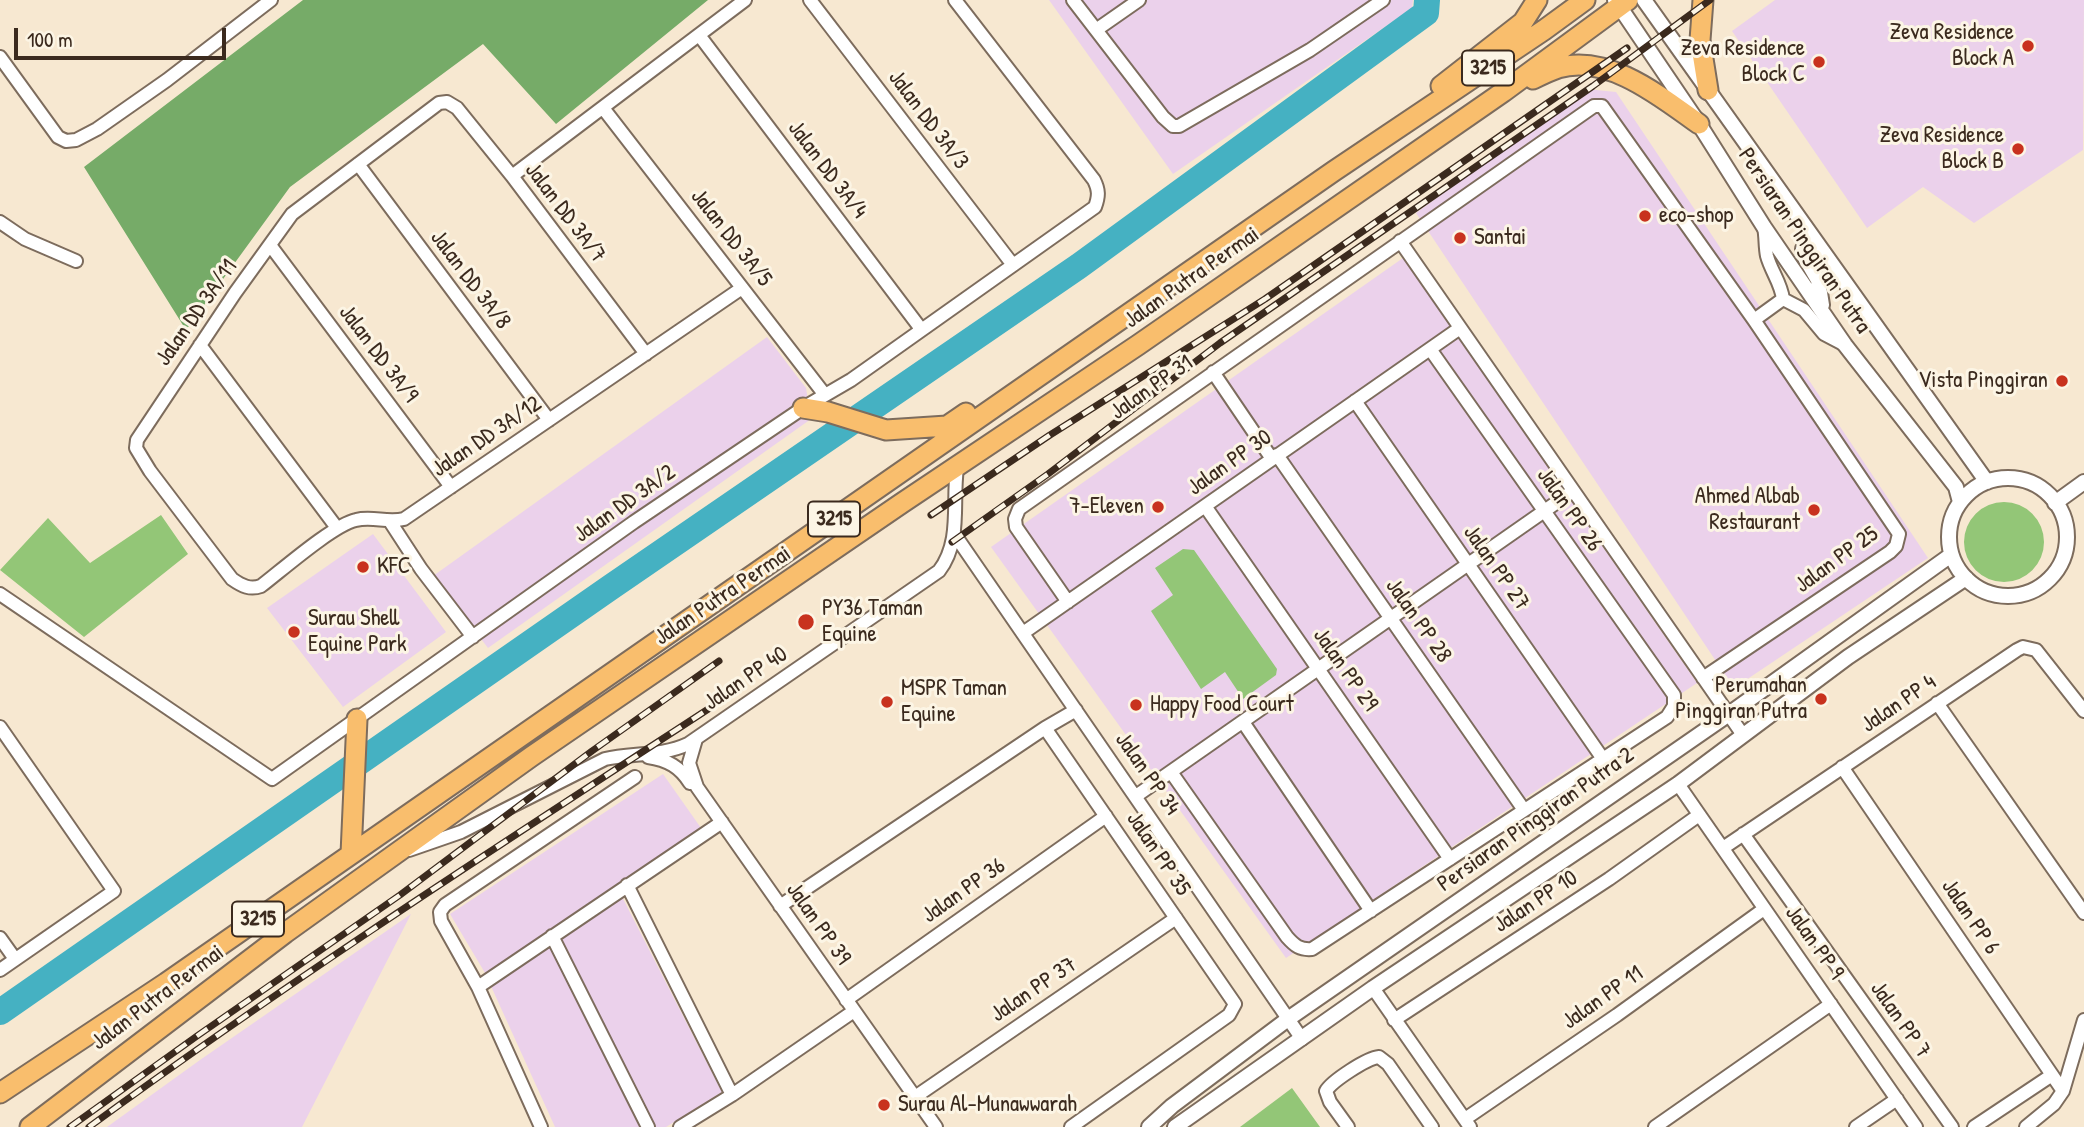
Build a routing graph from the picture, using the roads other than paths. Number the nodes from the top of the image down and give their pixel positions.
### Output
1 (271, 0) edge
2 (745, 0) edge
3 (810, 0) edge
4 (955, 0) edge
5 (1073, 0) edge
6 (1139, 0) edge
7 (1382, 0) edge
8 (1537, 0) edge
9 (1585, 0) edge
10 (1644, 0) edge
11 (1703, 0) edge
12 (1621, 2) edge
13 (1096, 30) junction
14 (699, 35) junction
15 (0, 57) edge
16 (1708, 90) junction
17 (1503, 92) junction
18 (447, 102) joint
19 (603, 108) junction
20 (1699, 124) junction
21 (1389, 134) junction
22 (358, 164) junction
23 (512, 176) junction
24 (0, 222) edge
25 (1763, 227) junction
26 (1812, 237) junction
27 (1400, 241) junction
28 (270, 246) junction
29 (76, 261) dead end
30 (1013, 265) junction
31 (742, 288) junction
32 (1783, 299) junction
33 (1822, 310) junction
34 (1133, 311) junction
35 (1754, 320) junction
36 (1460, 328) junction
37 (921, 330) junction
38 (200, 345) junction
39 (1845, 345) junction
40 (1430, 349) junction
41 (646, 354) junction
42 (1213, 372) junction
43 (1355, 401) junction
44 (827, 403) junction
45 (803, 408) joint
46 (549, 420) junction
47 (1275, 457) junction
48 (957, 468) junction
49 (1987, 482) junction
50 (2084, 482) edge
51 (451, 487) junction
52 (1573, 491) junction
53 (1960, 502) junction
54 (2055, 503) junction
55 (1205, 506) junction
56 (1544, 511) junction
57 (391, 523) junction
58 (337, 528) junction
59 (955, 536) junction
60 (1951, 555) junction
61 (1468, 564) junction
62 (1966, 579) junction
63 (0, 594) edge
64 (1068, 601) junction
65 (1391, 618) junction
66 (1023, 633) junction
67 (472, 636) junction
68 (1318, 669) junction
69 (1703, 678) junction
70 (1937, 703) junction
71 (1076, 710) junction
72 (2084, 711) edge
73 (1729, 715) junction
74 (1243, 722) junction
75 (0, 727) edge
76 (357, 728) junction
77 (1045, 728) junction
78 (1743, 734) junction
79 (696, 738) junction
80 (629, 754) junction
81 (1603, 759) junction
82 (1842, 767) junction
83 (1171, 772) junction
84 (635, 777) dead end
85 (1678, 784) junction
86 (696, 786) junction
87 (1136, 796) junction
88 (1524, 810) junction
89 (1699, 815) junction
90 (1106, 816) junction
91 (722, 822) junction
92 (1743, 834) junction
93 (1723, 848) junction
94 (351, 855) junction
95 (392, 856) junction
96 (1450, 859) junction
97 (627, 885) junction
98 (780, 906) junction
99 (1765, 909) junction
100 (1371, 911) junction
101 (2084, 914) edge
102 (1176, 918) junction
103 (552, 936) junction
104 (0, 938) edge
105 (15, 959) junction
106 (0, 970) edge
107 (478, 987) junction
108 (1373, 988) junction
109 (1831, 1004) junction
110 (850, 1005) junction
111 (1288, 1019) junction
112 (1394, 1020) junction
113 (2084, 1020) edge
114 (1302, 1039) junction
115 (2052, 1075) junction
116 (2063, 1091) junction
117 (0, 1093) edge
118 (732, 1095) junction
119 (915, 1097) junction
120 (1897, 1099) junction
121 (1467, 1123) edge
122 (30, 1127) edge
123 (541, 1127) edge
124 (648, 1127) edge
125 (680, 1127) edge
126 (936, 1127) edge
127 (1071, 1127) edge
128 (1149, 1127) edge
129 (1175, 1127) edge
130 (1348, 1127) edge
131 (1432, 1127) edge
132 (1655, 1127) edge
133 (1856, 1127) edge
134 (1916, 1127) edge
135 (1952, 1127) edge
136 (1974, 1127) edge
137 (2026, 1127) edge

1 - 15 street
2 - 14 street
3 - 30 street, Jalan DD 3A/3
4 - 30 street
5 - 13 street
6 - 13 street
7 - 13 street
8 - 21 main road
9 - 21 main road, Jalan Putra Permai / 3215
10 - 16 street, Persiaran Pinggiran Putra
11 - 16 main road
12 - 17 main road, Jalan Putra Permai / 3215
12 - 20 street, Persiaran Pinggiran Putra
14 - 19 street
14 - 37 street, Jalan DD 3A/4
16 - 26 street, Persiaran Pinggiran Putra
17 - 20 main road
17 - 48 main road, Jalan Putra Permai / 3215
18 - 22 street, Jalan DD 3A/11
18 - 23 street, Jalan DD 3A/7
19 - 23 street
19 - 31 street, Jalan DD 3A/5
20 - 25 street, Persiaran Pinggiran Putra
21 - 34 main road, Jalan Putra Permai / 3215
22 - 28 street, Jalan DD 3A/11
22 - 46 street, Jalan DD 3A/8
23 - 41 street, Jalan DD 3A/7
24 - 29 street
25 - 32 street
25 - 33 street, Persiaran Pinggiran Putra
26 - 33 street
26 - 49 street, Persiaran Pinggiran Putra
27 - 35 street, Jalan PP 25
27 - 36 street
27 - 42 street, Jalan PP 31
28 - 38 street, Jalan DD 3A/11
28 - 51 street, Jalan DD 3A/9
30 - 37 street
31 - 41 street, Jalan DD 3A/12
31 - 44 street, Jalan DD 3A/5
32 - 35 street
32 - 39 street
33 - 39 street, Persiaran Pinggiran Putra
34 - 44 main road
34 - 94 main road, Jalan Putra Permai / 3215
35 - 69 street, Jalan PP 25
36 - 40 street, Jalan PP 30
36 - 52 street
37 - 44 street
38 - 58 street
38 - 58 street, Jalan DD 3A/11
39 - 53 street, Persiaran Pinggiran Putra
40 - 43 street, Jalan PP 30
40 - 56 street, Jalan PP 26
41 - 46 street, Jalan DD 3A/12
42 - 47 street, Jalan PP 28
42 - 64 street, Jalan PP 31
43 - 47 street, Jalan PP 30
43 - 61 street, Jalan PP 27
44 - 45 main road
45 - 67 street, Jalan DD 3A/2
46 - 51 street, Jalan DD 3A/12
47 - 55 street, Jalan PP 30
47 - 65 street, Jalan PP 28
48 - 59 street, Jalan PP 40
48 - 95 main road, Jalan Putra Permai / 3215
49 - 53 street
49 - 54 street
50 - 54 street
51 - 57 street, Jalan DD 3A/12
52 - 56 street
52 - 69 street
53 - 60 street
54 - 62 street
55 - 64 street, Jalan PP 30
55 - 68 street, Jalan PP 29
56 - 61 street
56 - 81 street, Jalan PP 26
57 - 58 street
57 - 67 street
59 - 66 street, Jalan PP 34
59 - 79 street, Jalan PP 40
60 - 62 street
60 - 73 street, Persiaran Pinggiran Putra 2
61 - 65 street
61 - 81 street, Jalan PP 27
62 - 78 street, Persiaran Pinggiran Putra 2
63 - 76 street, Jalan DD 3A/2
64 - 66 street, Jalan PP 30
65 - 68 street
65 - 88 street, Jalan PP 28
66 - 71 street, Jalan PP 34
67 - 76 street, Jalan DD 3A/2
68 - 74 street
68 - 96 street, Jalan PP 29
69 - 73 street
70 - 72 street, Jalan PP 4
70 - 82 street, Jalan PP 4
70 - 101 street
71 - 77 street
71 - 87 street, Jalan PP 34
73 - 78 street
73 - 111 street, Persiaran Pinggiran Putra 2
74 - 83 street
74 - 100 street
75 - 105 street
76 - 94 main road
77 - 90 street, Jalan PP 35
77 - 98 street
78 - 85 street, Persiaran Pinggiran Putra 2
79 - 80 street, Jalan PP 40
79 - 86 street, Jalan PP 39
80 - 86 street
80 - 95 street, Jalan PP 40
81 - 88 street
82 - 92 street, Jalan PP 4
82 - 115 street, Jalan PP 6
83 - 87 street
83 - 100 street
84 - 107 street
85 - 89 street, Jalan PP 9
85 - 108 street, Persiaran Pinggiran Putra 2
86 - 91 street, Jalan PP 39
87 - 111 street, Jalan PP 34
88 - 96 street
89 - 93 street, Jalan PP 9
89 - 112 street, Jalan PP 10
90 - 102 street, Jalan PP 35
90 - 110 street, Jalan PP 36
91 - 97 street
91 - 98 street, Jalan PP 39
92 - 93 street, Jalan PP 4
92 - 135 street, Jalan PP 7
93 - 99 street, Jalan PP 9
94 - 117 main road, Jalan Putra Permai / 3215
95 - 122 main road, Jalan Putra Permai / 3215
96 - 100 street
97 - 103 street
97 - 118 street
98 - 110 street, Jalan PP 39
99 - 109 street, Jalan PP 9
99 - 121 street, Jalan PP 11
102 - 119 street, Jalan PP 37
102 - 127 street, Jalan PP 35
103 - 107 street
103 - 124 street
104 - 105 street
105 - 106 street
107 - 123 street
108 - 112 street
108 - 114 street, Persiaran Pinggiran Putra 2
109 - 120 street, Jalan PP 9
109 - 132 street
110 - 118 street, Jalan PP 36
110 - 119 street, Jalan PP 39
111 - 114 street, Jalan PP 34
111 - 128 street, Persiaran Pinggiran Putra 2
112 - 121 street
113 - 116 street
114 - 129 street, Persiaran Pinggiran Putra 2
115 - 116 street, Jalan PP 6
115 - 136 street
116 - 137 street
118 - 125 street, Jalan PP 36
119 - 126 street, Jalan PP 39
120 - 133 street
120 - 134 street, Jalan PP 9
130 - 131 street

